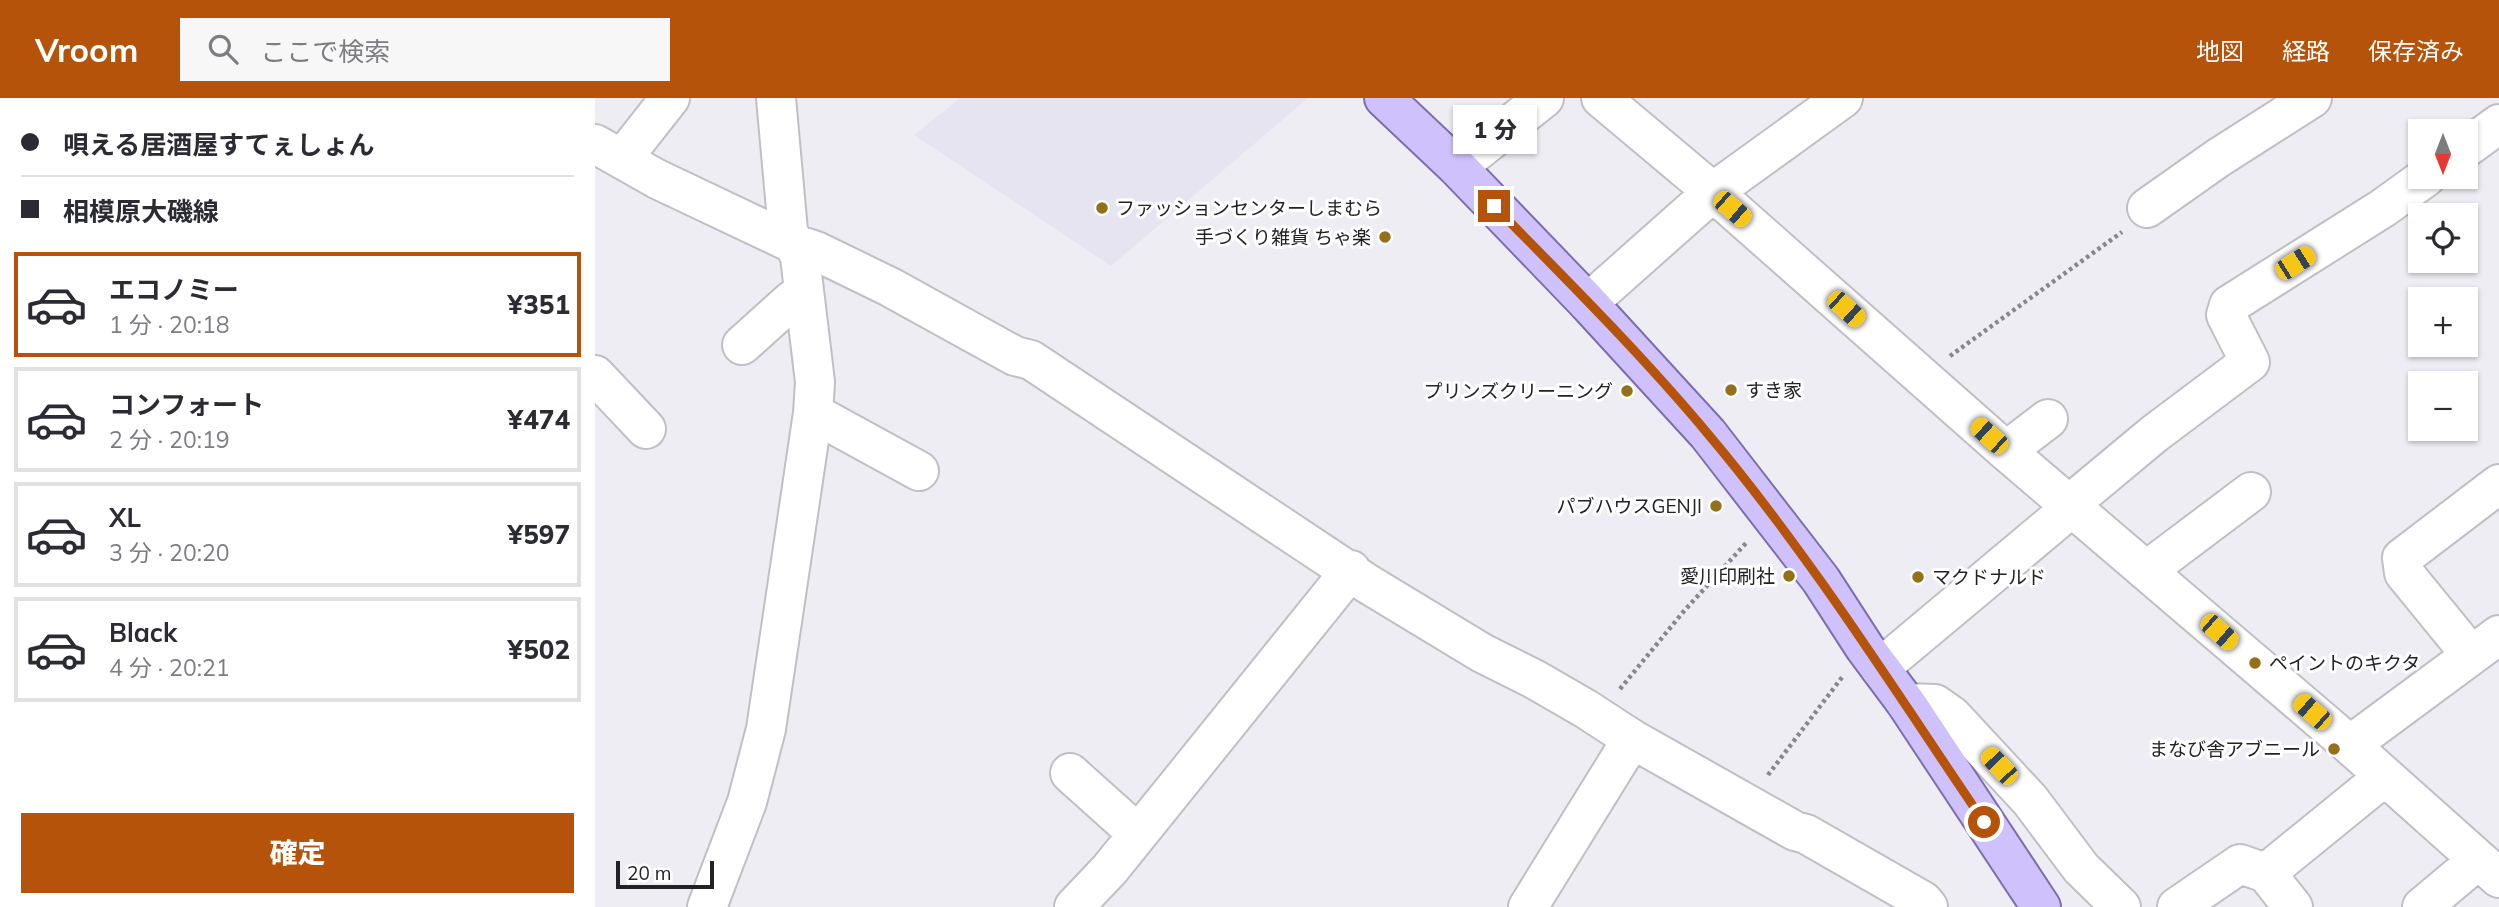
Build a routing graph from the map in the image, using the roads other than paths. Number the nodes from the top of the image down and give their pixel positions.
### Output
1 (670, 98) edge
2 (776, 98) edge
3 (1384, 98) edge
4 (1544, 98) edge
5 (1601, 98) edge
6 (1843, 98) edge
7 (2312, 98) edge
8 (2499, 124) edge
9 (2478, 139) edge
10 (608, 152) edge
11 (1457, 167) junction
12 (2409, 189) edge
13 (1713, 192) junction
14 (2147, 208) road end
15 (792, 243) junction
16 (803, 298) junction
17 (1588, 303) junction
18 (742, 345) dead end
19 (595, 375) edge
20 (639, 411) dead end
21 (813, 413) junction
22 (2048, 419) dead end
23 (2006, 451) junction
24 (919, 471) dead end
25 (2499, 484) edge
26 (2251, 492) dead end
27 (2070, 504) junction
28 (1351, 570) junction
29 (2146, 571) junction
30 (2485, 645) edge
31 (1873, 658) junction
32 (1906, 703) junction
33 (1632, 739) junction
34 (2350, 745) junction
35 (1070, 773) dead end
36 (2383, 777) junction
37 (1138, 834) junction
38 (2488, 869) edge
39 (2266, 873) junction
40 (707, 907) edge
41 (1074, 907) edge
42 (1528, 907) edge
43 (1928, 907) edge
44 (2041, 907) edge
45 (2121, 907) edge
46 (2177, 907) edge
47 (2293, 907) edge
48 (2422, 907) edge

1 - 10 street
2 - 15 street
3 - 11 main road
4 - 11 street
5 - 13 street
6 - 13 street
7 - 14 street
8 - 9 street
10 - 15 street
11 - 17 main road
12 - 27 street
13 - 17 street
13 - 23 street
15 - 16 street
15 - 28 street
16 - 18 street
16 - 21 street
17 - 31 main road
19 - 20 street
21 - 24 street
21 - 40 street
22 - 23 street
23 - 27 street
25 - 30 street
26 - 29 street
27 - 29 street
27 - 31 street
28 - 33 street
28 - 37 street
29 - 34 street
30 - 34 street
31 - 32 main road
32 - 44 main road
32 - 45 street
33 - 42 street
33 - 43 street
34 - 36 street
35 - 37 street
36 - 38 street
36 - 39 street
37 - 41 street
38 - 48 street
39 - 46 street
39 - 47 street

